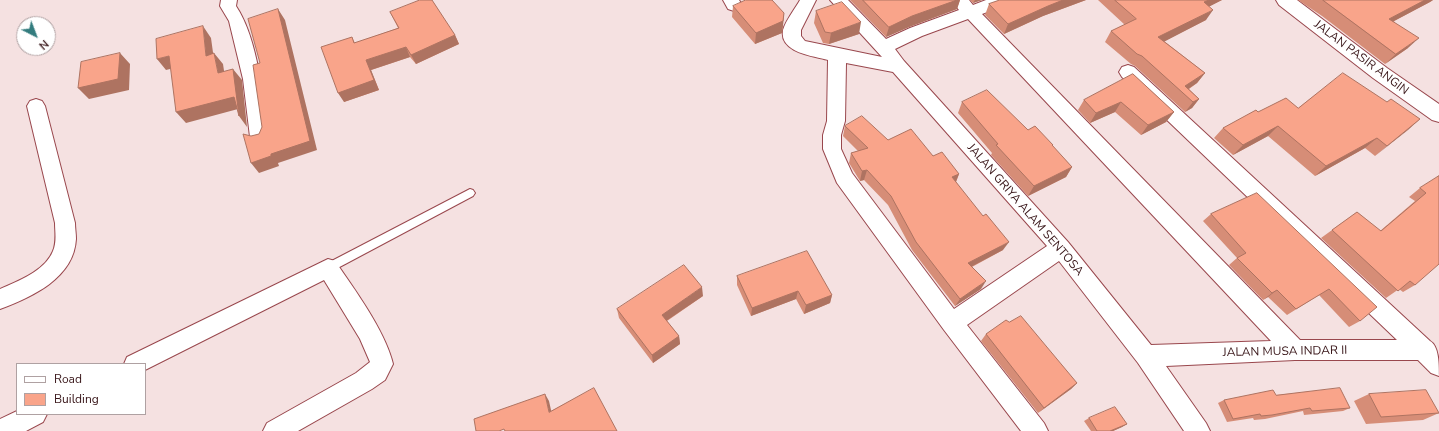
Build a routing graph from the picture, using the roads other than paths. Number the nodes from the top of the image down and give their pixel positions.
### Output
1 (229, 0) edge
2 (808, 0) edge
3 (838, 0) edge
4 (1003, 0) edge
5 (1285, 0) edge
6 (964, 6) edge
7 (884, 47) junction
8 (836, 55) junction
9 (898, 66) junction
10 (1128, 72) dead end
11 (36, 106) dead end
12 (1439, 114) edge
13 (259, 137) edge
14 (470, 193) dead end
15 (1060, 248) junction
16 (328, 268) junction
17 (0, 299) edge
18 (952, 323) junction
19 (1295, 350) junction
20 (1146, 356) junction
21 (1432, 358) edge
22 (137, 363) edge
23 (33, 415) edge
24 (1, 431) edge
25 (275, 431) edge
26 (1036, 431) edge
27 (1198, 431) edge

1 - 13 street
2 - 8 street
3 - 7 street, JALAN GRIYA ALAM SENTOSA
4 - 6 street
5 - 12 street, JALAN PASIR ANGIN
6 - 7 street
6 - 19 street
7 - 9 street, JALAN GRIYA ALAM SENTOSA
8 - 9 street
8 - 18 street
9 - 15 street, JALAN GRIYA ALAM SENTOSA
10 - 21 street
11 - 17 street
14 - 16 lane
15 - 18 street
15 - 20 street, JALAN GRIYA ALAM SENTOSA
16 - 22 street
16 - 25 street
18 - 26 street
19 - 20 street, JALAN MUSA INDAR II
19 - 21 street, JALAN MUSA INDAR II
20 - 27 street, JALAN GRIYA ALAM SENTOSA
23 - 24 street

